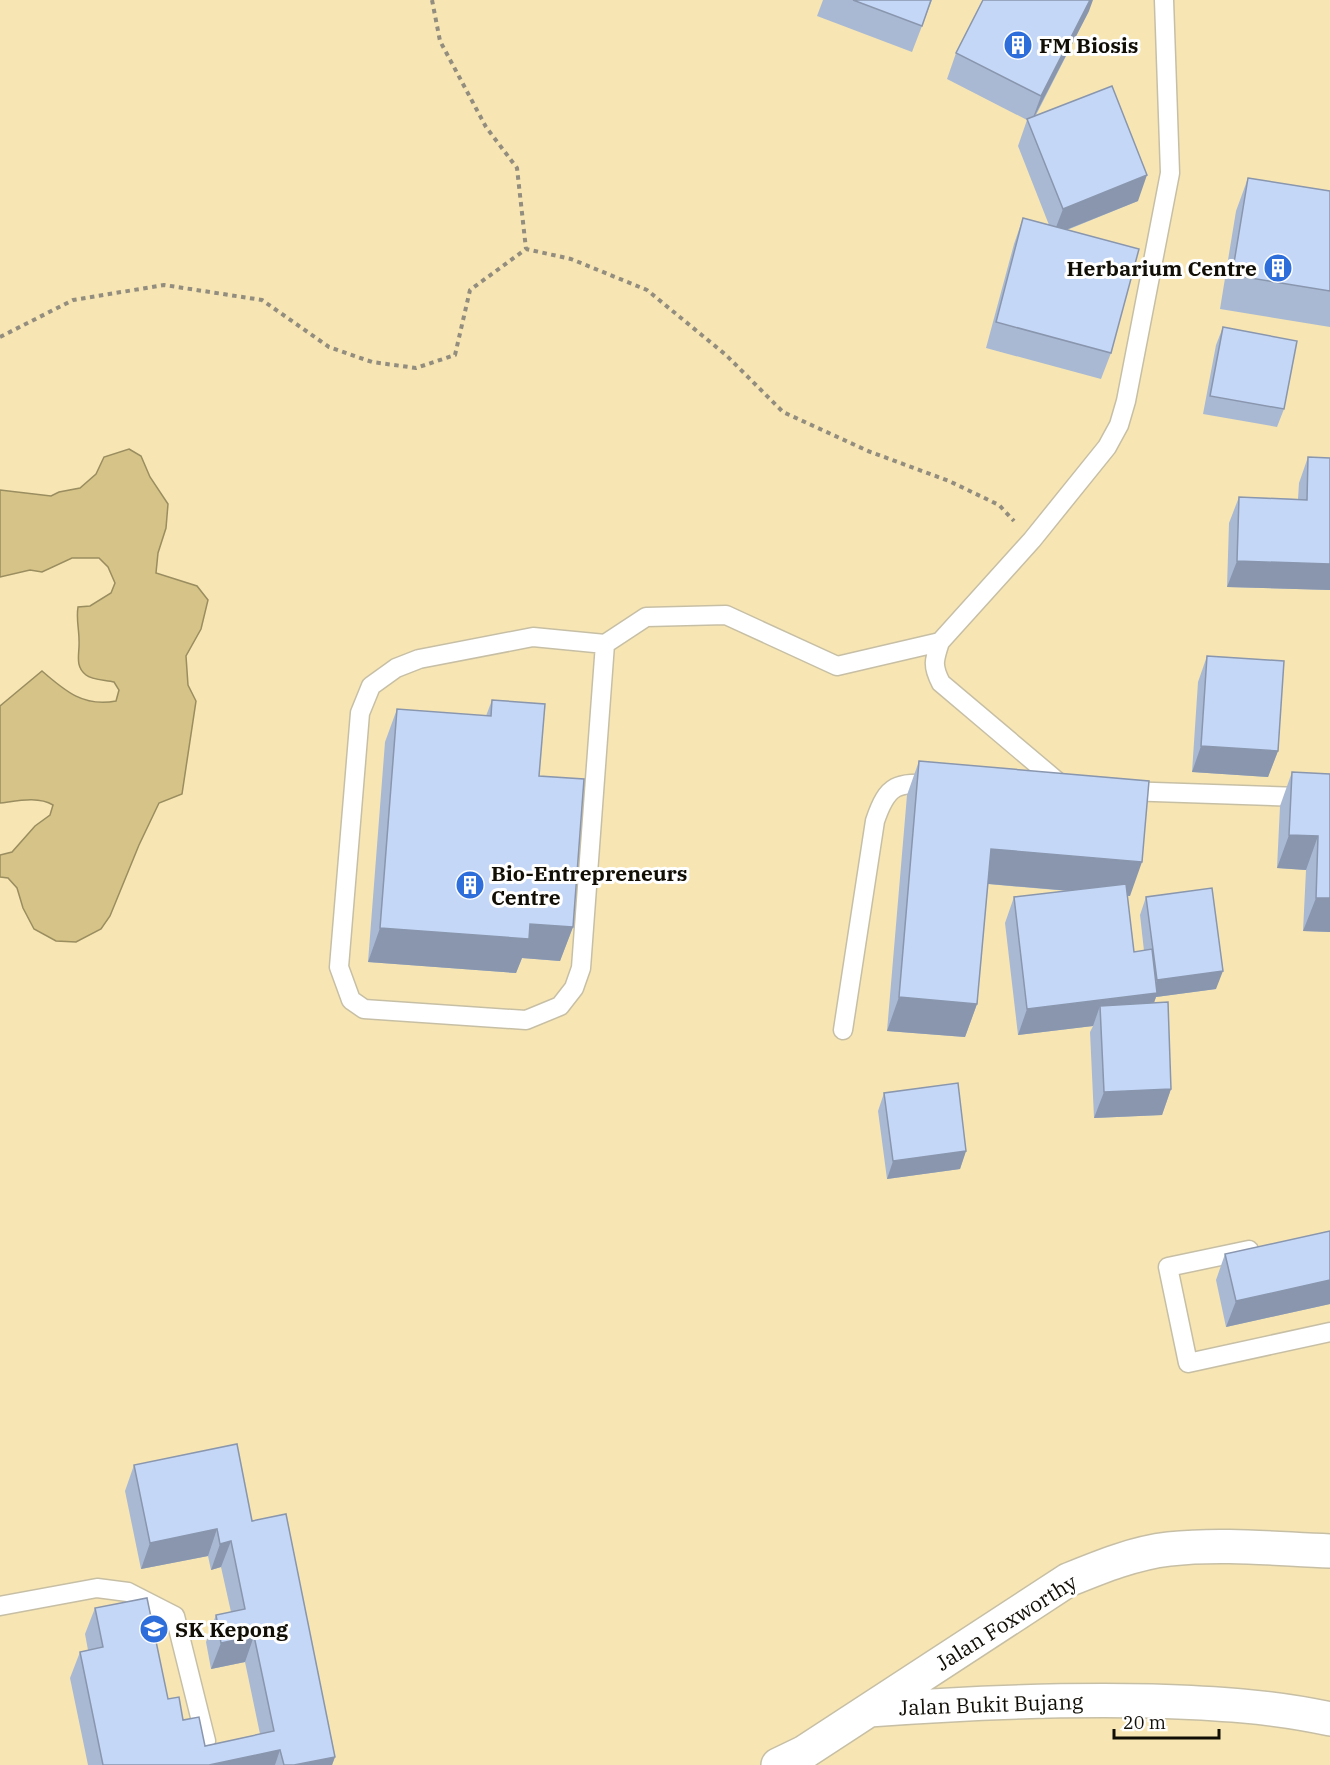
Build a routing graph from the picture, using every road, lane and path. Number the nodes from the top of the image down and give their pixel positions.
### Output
1 (432, 0) edge
2 (1164, 0) edge
3 (526, 249) junction
4 (0, 337) edge
5 (1032, 540) junction
6 (940, 642) junction
7 (605, 644) junction
8 (952, 784) edge
9 (1043, 788) edge
10 (1111, 790) edge
11 (1330, 798) edge
12 (843, 1030) dead end
13 (1260, 1247) edge
14 (1330, 1332) edge
15 (1330, 1551) edge
16 (0, 1606) edge
17 (867, 1710) junction
18 (1330, 1719) edge
19 (206, 1741) edge
20 (778, 1765) edge

1 - 3 path
2 - 5 lane
3 - 4 path
3 - 5 path
5 - 6 lane
6 - 7 lane
6 - 9 lane
7 - 7 lane
8 - 12 lane
10 - 11 lane
13 - 14 lane
15 - 17 street, Jalan Foxworthy
16 - 19 lane
17 - 18 street, Jalan Bukit Bujang
17 - 20 street, Jalan Foxworthy

